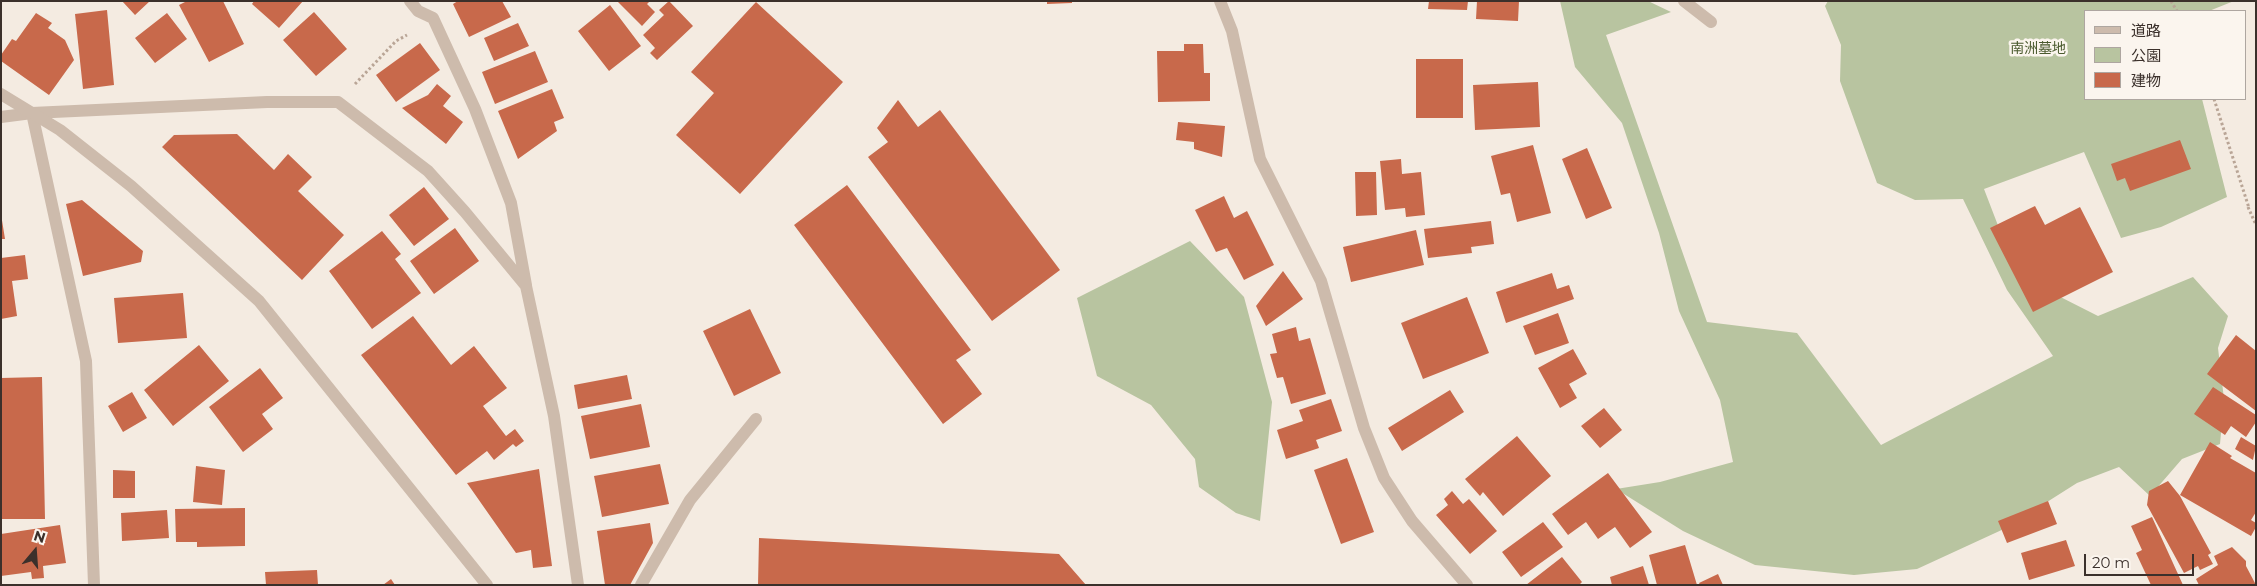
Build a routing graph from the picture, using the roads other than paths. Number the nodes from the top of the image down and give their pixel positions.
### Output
1 (410, 1) edge
2 (1220, 1) edge
3 (1684, 1) edge
4 (1712, 22) dead end
5 (1, 94) edge
6 (32, 113) junction
7 (1, 117) edge
8 (526, 286) junction
9 (756, 419) dead end
10 (94, 585) edge
11 (487, 585) edge
12 (578, 585) edge
13 (641, 585) edge
14 (1467, 585) edge

1 - 8 street
2 - 14 street
3 - 4 street
5 - 6 street
6 - 7 street
6 - 8 street
6 - 10 street
6 - 11 street
8 - 12 street
9 - 13 street

